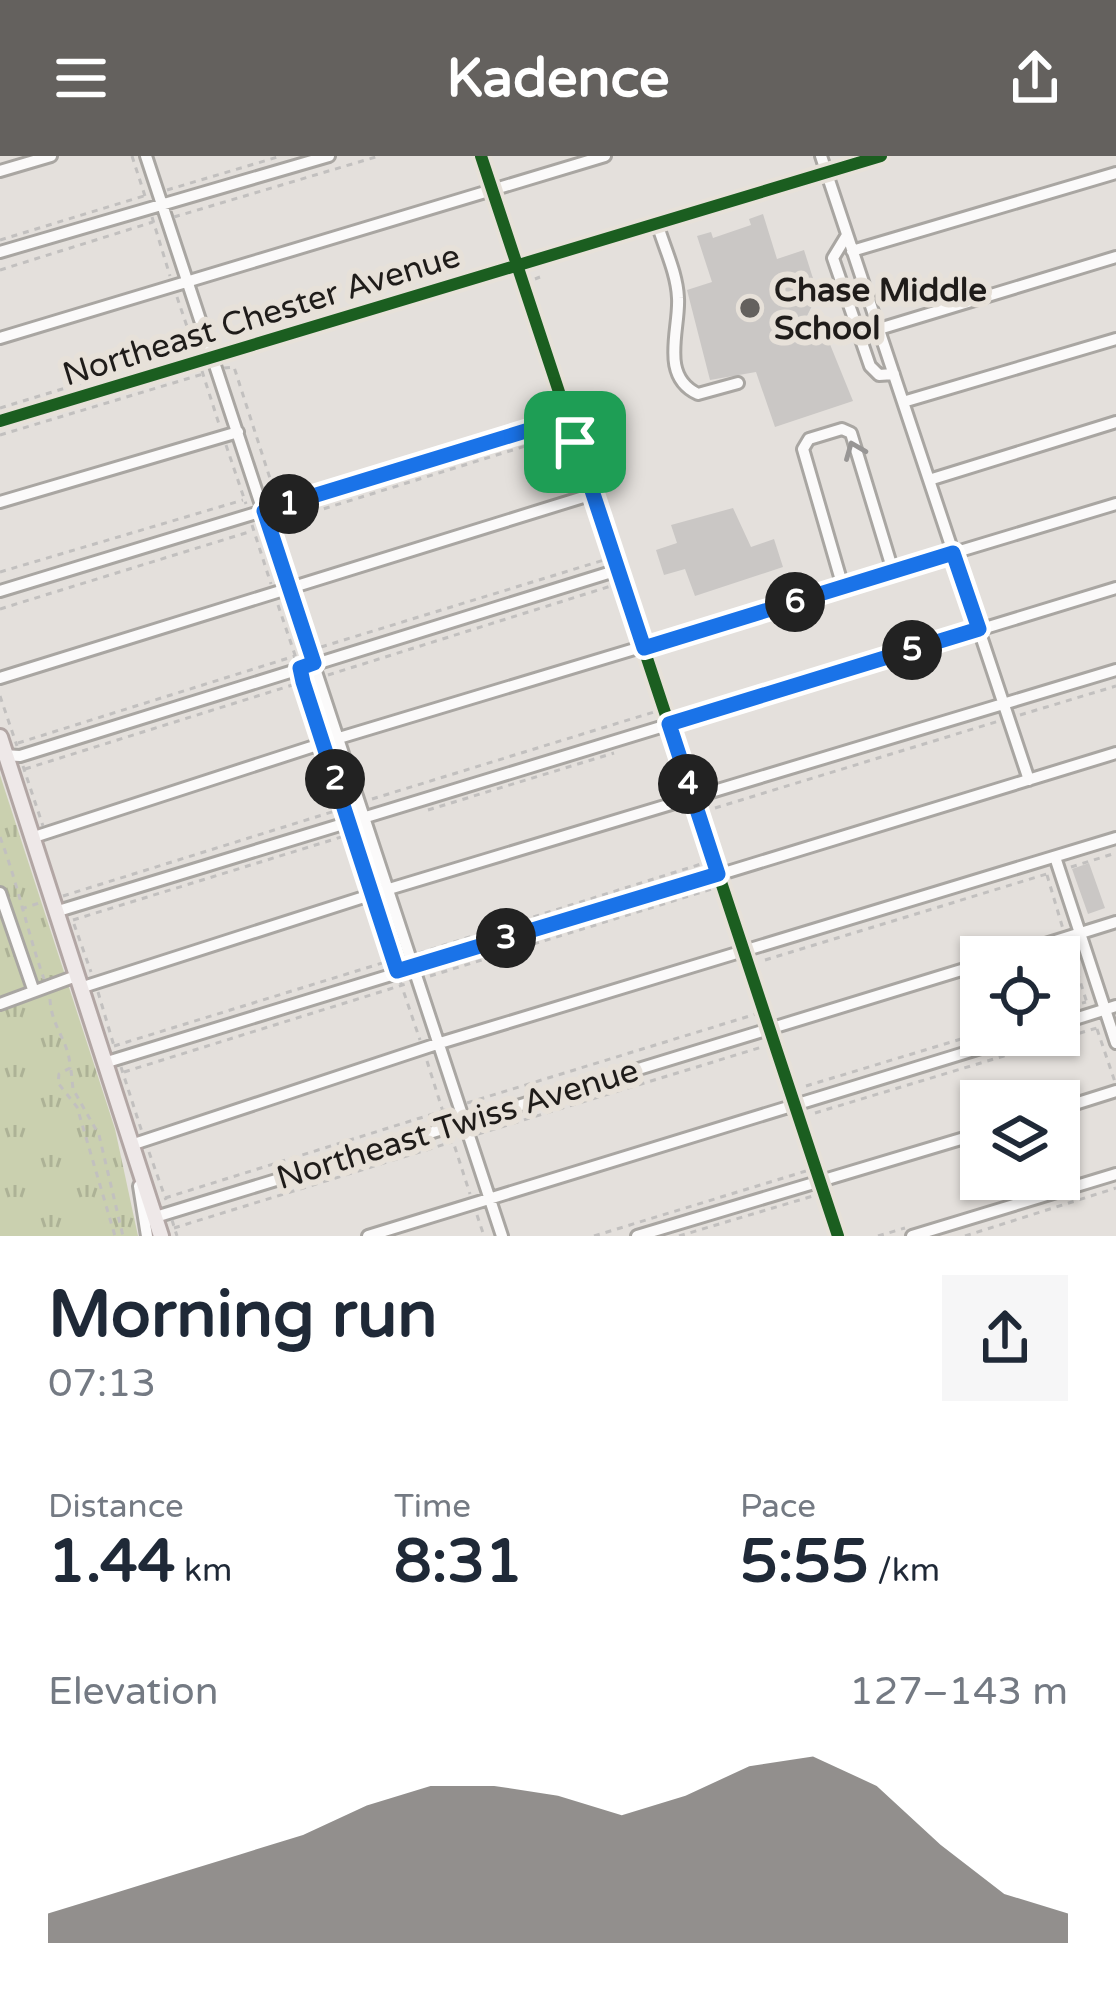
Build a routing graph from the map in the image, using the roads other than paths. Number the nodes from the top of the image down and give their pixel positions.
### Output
1 (51, 156) edge
2 (146, 156) edge
3 (329, 156) edge
4 (481, 156) edge
5 (605, 156) edge
6 (820, 156) edge
7 (881, 156) edge
8 (0, 171) edge
9 (826, 173) junction
10 (1116, 173) edge
11 (493, 191) junction
12 (161, 198) junction
13 (657, 224) junction
14 (847, 235) junction
15 (852, 251) junction
16 (0, 252) edge
17 (1116, 257) edge
18 (517, 266) junction
19 (189, 282) junction
20 (879, 329) junction
21 (0, 338) edge
22 (1116, 339) edge
23 (215, 363) junction
24 (894, 374) junction
25 (738, 383) dead end
26 (903, 402) junction
27 (568, 418) junction
28 (0, 421) edge
29 (1116, 422) edge
30 (238, 432) junction
31 (929, 480) junction
32 (593, 494) junction
33 (0, 502) edge
34 (1116, 504) edge
35 (264, 511) junction
36 (953, 553) junction
37 (892, 566) junction
38 (618, 570) junction
39 (289, 587) junction
40 (843, 587) junction
41 (1116, 588) edge
42 (0, 591) edge
43 (979, 629) junction
44 (644, 648) junction
45 (314, 663) junction
46 (1116, 670) edge
47 (0, 678) edge
48 (1004, 704) junction
49 (669, 724) junction
50 (0, 737) edge
51 (339, 738) junction
52 (1116, 753) edge
53 (12, 762) edge
54 (1029, 780) junction
55 (694, 801) junction
56 (362, 809) junction
57 (38, 836) junction
58 (1116, 838) edge
59 (1055, 857) junction
60 (718, 874) junction
61 (389, 889) junction
62 (0, 893) edge
63 (63, 907) junction
64 (1116, 922) edge
65 (1080, 933) junction
66 (1072, 936) edge
67 (744, 952) junction
68 (412, 961) junction
69 (960, 970) edge
70 (84, 982) junction
71 (33, 989) junction
72 (0, 1004) edge
73 (1111, 1008) edge
74 (1080, 1013) edge
75 (769, 1028) junction
76 (1116, 1042) edge
77 (440, 1043) junction
78 (960, 1054) edge
79 (112, 1056) junction
80 (1116, 1088) edge
81 (1080, 1101) edge
82 (794, 1105) junction
83 (464, 1119) junction
84 (960, 1139) edge
85 (137, 1140) junction
86 (1116, 1174) edge
87 (820, 1182) junction
88 (490, 1197) junction
89 (157, 1216) junction
90 (168, 1232) edge
91 (147, 1236) edge
92 (368, 1236) edge
93 (502, 1236) edge
94 (637, 1236) edge
95 (838, 1236) edge
96 (912, 1236) edge

1 - 8 street
2 - 12 street
3 - 12 street
4 - 11 street
5 - 11 street
6 - 9 street
7 - 9 street, Northeast Chester Avenue
9 - 13 street, Northeast Chester Avenue
9 - 14 street
10 - 15 street
11 - 18 street
11 - 19 street
12 - 16 street
12 - 19 street
13 - 18 street, Northeast Chester Avenue
13 - 25 street
14 - 15 street
14 - 24 street
15 - 20 street
17 - 20 street
18 - 23 street, Northeast Chester Avenue
18 - 27 street
19 - 21 street
19 - 23 street
20 - 24 street
22 - 26 street
23 - 28 street, Northeast Chester Avenue
23 - 30 street
24 - 26 street
26 - 31 street
27 - 32 street
27 - 35 street
29 - 31 street
30 - 33 street
30 - 35 street
31 - 36 street
32 - 38 street
32 - 39 street
34 - 36 street
35 - 39 street
35 - 42 street
36 - 37 street
36 - 43 street
37 - 40 street
37 -> 40 street
38 - 44 street
38 - 45 street
39 - 45 street
39 - 47 street
40 - 44 street
41 - 43 street
43 - 48 street
43 - 49 street
44 - 49 street
44 - 51 street
45 - 51 street
45 - 53 street
46 - 48 street
48 - 54 street
48 - 55 street
49 - 55 street
49 - 56 street
50 - 53 main road
51 - 56 street
51 - 57 street
52 - 54 street
53 - 57 main road
54 - 60 street
55 - 60 street
55 - 61 street
56 - 61 street
56 - 63 street
57 - 63 main road
58 - 59 street
59 - 65 street
59 - 67 street
60 - 67 street
60 - 68 street
61 - 68 street
61 - 70 street
62 - 71 street
63 - 70 main road
64 - 65 street
65 - 66 street
65 - 73 street
67 - 75 street
67 - 77 street
68 - 77 street
68 - 79 street
69 - 75 street, Northeast Twiss Avenue
70 - 71 street
70 - 79 main road
71 - 72 street
73 - 74 street
73 - 76 street
75 - 82 street
75 - 83 street, Northeast Twiss Avenue
77 - 83 street
77 - 85 street
78 - 82 street
79 - 85 main road
80 - 81 street
82 - 87 street
82 - 88 street
83 - 88 street
83 - 89 street, Northeast Twiss Avenue
84 - 87 street
85 - 89 main road
86 - 96 street
87 - 94 street
87 - 95 street
88 - 92 street
88 - 93 street
89 - 90 main road
89 - 91 street

